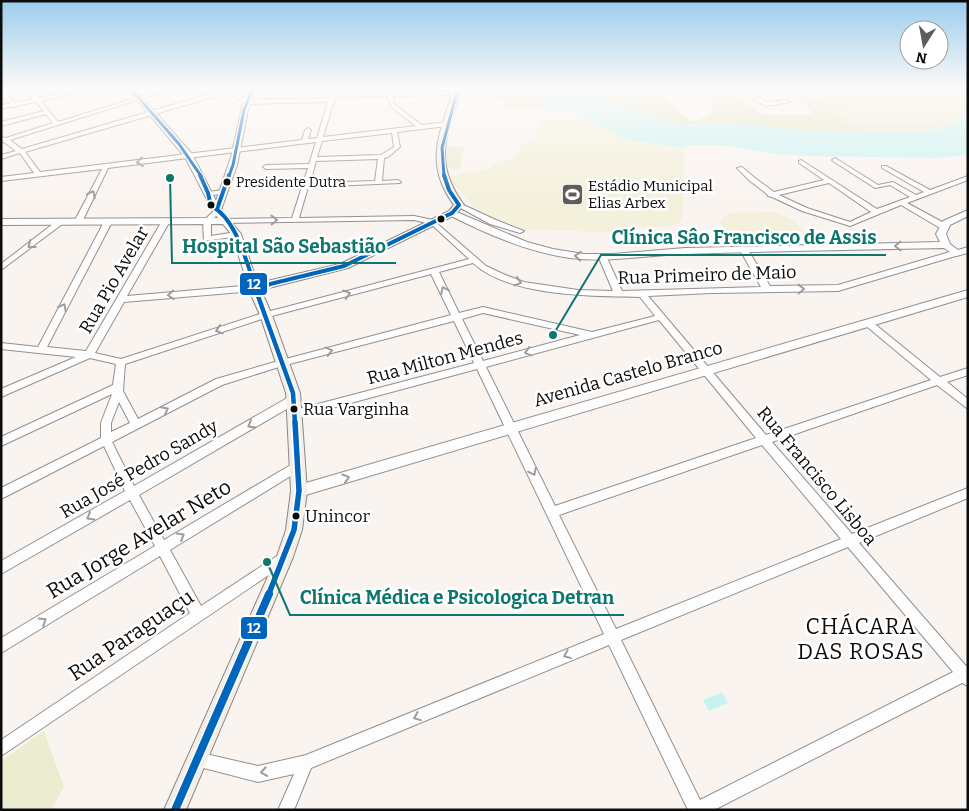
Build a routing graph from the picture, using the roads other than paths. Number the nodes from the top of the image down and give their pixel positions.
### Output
1 (50, 126) edge
2 (111, 126) edge
3 (163, 126) edge
4 (242, 126) edge
5 (323, 126) edge
6 (431, 126) edge
7 (447, 126) edge
8 (421, 127) joint
9 (308, 130) dead end
10 (394, 130) junction
11 (3, 139) edge
12 (319, 140) junction
13 (305, 141) junction
14 (237, 150) junction
15 (22, 151) junction
16 (189, 156) junction
17 (1, 157) edge
18 (381, 157) junction
19 (314, 159) junction
20 (834, 160) dead end
21 (801, 162) dead end
22 (106, 166) junction
23 (266, 166) dead end
24 (312, 166) junction
25 (884, 167) dead end
26 (740, 168) dead end
27 (38, 174) junction
28 (1, 178) edge
29 (968, 178) edge
30 (398, 182) dead end
31 (830, 182) junction
32 (378, 183) junction
33 (306, 185) junction
34 (223, 192) junction
35 (931, 193) junction
36 (208, 194) junction
37 (770, 195) junction
38 (917, 198) junction
39 (902, 203) junction
40 (455, 209) junction
41 (217, 210) junction
42 (876, 212) junction
43 (968, 213) edge
44 (414, 218) junction
45 (295, 220) junction
46 (166, 221) junction
47 (207, 221) junction
48 (225, 221) junction
49 (1, 222) edge
50 (61, 222) junction
51 (78, 222) junction
52 (108, 222) junction
53 (434, 222) junction
54 (943, 226) junction
55 (520, 231) dead end
56 (412, 233) junction
57 (236, 234) junction
58 (946, 245) junction
59 (744, 250) junction
60 (968, 250) edge
61 (956, 253) junction
62 (603, 258) junction
63 (475, 260) junction
64 (1, 268) edge
65 (434, 271) junction
66 (254, 288) junction
67 (768, 289) junction
68 (619, 294) junction
69 (642, 294) junction
70 (968, 294) edge
71 (122, 299) junction
72 (266, 315) junction
73 (457, 317) junction
74 (661, 317) junction
75 (868, 323) junction
76 (564, 329) junction
77 (592, 336) junction
78 (571, 341) junction
79 (1, 346) edge
80 (41, 350) junction
81 (89, 355) junction
82 (121, 362) junction
83 (282, 363) junction
84 (481, 365) junction
85 (705, 371) junction
86 (968, 371) edge
87 (939, 381) junction
88 (118, 389) junction
89 (1, 393) edge
90 (968, 405) edge
91 (294, 407) junction
92 (136, 425) junction
93 (512, 428) junction
94 (106, 440) junction
95 (764, 440) junction
96 (1, 442) edge
97 (298, 466) junction
98 (299, 491) junction
99 (132, 493) junction
100 (968, 493) edge
101 (1, 494) edge
102 (552, 512) junction
103 (850, 541) junction
104 (163, 547) junction
105 (285, 557) junction
106 (1, 568) edge
107 (199, 616) junction
108 (612, 636) junction
109 (1, 646) edge
110 (966, 675) edge
111 (1, 748) edge
112 (197, 760) junction
113 (306, 763) junction
114 (175, 810) edge
115 (286, 810) edge
116 (697, 810) edge

1 - 11 street
2 - 15 street
3 - 16 street
4 - 14 street
5 - 12 street
6 - 8 street
7 - 40 main road
8 - 10 street
9 - 13 street
10 - 12 street
10 - 18 street
11 - 15 street
12 - 13 street
12 - 19 street
13 - 14 street
14 - 16 street
14 - 34 street
15 - 17 street
15 - 27 street
16 -> 22 street
16 - 36 street
18 - 19 street
18 - 32 street
19 - 24 street
20 - 38 street
21 - 31 street
22 - 27 street
51 -> 22 street
23 - 24 street
24 - 33 street
25 - 35 street
26 - 37 street
27 - 28 street
29 - 35 street
30 - 32 street
31 - 37 street
31 - 42 street
32 - 33 street
33 - 45 street
34 - 36 street
34 - 41 street
35 - 38 street
36 - 41 street
37 - 42 street
38 - 39 street
39 - 42 street
39 - 54 street
40 - 53 main road
40 - 55 street
62 -> 40 street
41 - 47 street
41 - 48 street
43 - 54 street
44 - 45 street
44 - 53 street
44 - 56 street
48 -> 45 street
46 - 47 street
46 - 52 street
46 - 71 street, Rua Pio Avelar
47 - 48 street
47 - 57 street
48 - 57 street
49 - 50 street
50 - 51 street
50 -> 64 street
51 - 52 street
80 -> 52 street
53 - 56 main road
53 - 63 street, Rua Primeiro de Maio
54 - 58 street
56 - 66 main road
57 - 66 street
58 -> 59 street
58 - 61 street
59 - 62 street
59 - 67 street
60 - 61 street, Rua Primeiro de Maio
67 -> 61 street, Rua Primeiro de Maio
62 - 68 street
63 - 65 street
63 -> 68 street, Rua Primeiro de Maio
72 -> 65 street
73 -> 65 street
66 -> 71 street
66 - 72 main road
67 - 69 street, Rua Primeiro de Maio
68 - 69 street, Rua Primeiro de Maio
69 - 74 street, Rua Francisco Lisboa
70 - 75 street, Avenida Castelo Branco
71 - 81 street, Rua Pio Avelar
72 -> 82 street
72 - 83 main road
73 - 76 street
83 -> 73 street
73 - 84 street
74 - 77 street, Rua Milton Mendes
74 - 85 street, Rua Francisco Lisboa
75 - 85 street, Avenida Castelo Branco
75 - 87 street
76 - 77 street
76 - 78 street
77 - 78 street, Rua Milton Mendes
78 -> 84 street, Rua Milton Mendes
79 - 80 street
80 - 81 street
81 - 82 street
81 - 89 street
82 - 88 street
83 - 91 main road
92 -> 83 street
84 - 91 street, Rua Milton Mendes
84 - 93 street
85 - 93 street, Avenida Castelo Branco
85 - 95 street, Rua Francisco Lisboa
86 - 87 street
87 - 90 street
87 - 95 street
88 - 92 street
88 - 94 street
88 - 96 street
91 - 97 main road
91 -> 99 street, Rua José Pedro Sandy
92 - 94 street
98 -> 93 street, Avenida Castelo Branco
93 -> 102 street
94 - 99 street
94 - 101 street
95 - 102 street
95 - 103 street, Rua Francisco Lisboa
97 - 98 main road
104 -> 97 street, Rua Jorge Avelar Neto
98 - 105 main road
99 - 104 street
99 -> 106 street, Rua José Pedro Sandy
100 - 103 street
102 - 108 street
103 - 108 street
103 - 110 street, Rua Francisco Lisboa
104 - 107 street
109 -> 104 street, Rua Jorge Avelar Neto
105 - 107 street, Rua Paraguaçu
105 - 112 main road
107 - 111 street, Rua Paraguaçu
108 -> 113 street
108 - 116 street
110 - 116 street
113 -> 112 street
112 - 114 main road
113 - 115 street

